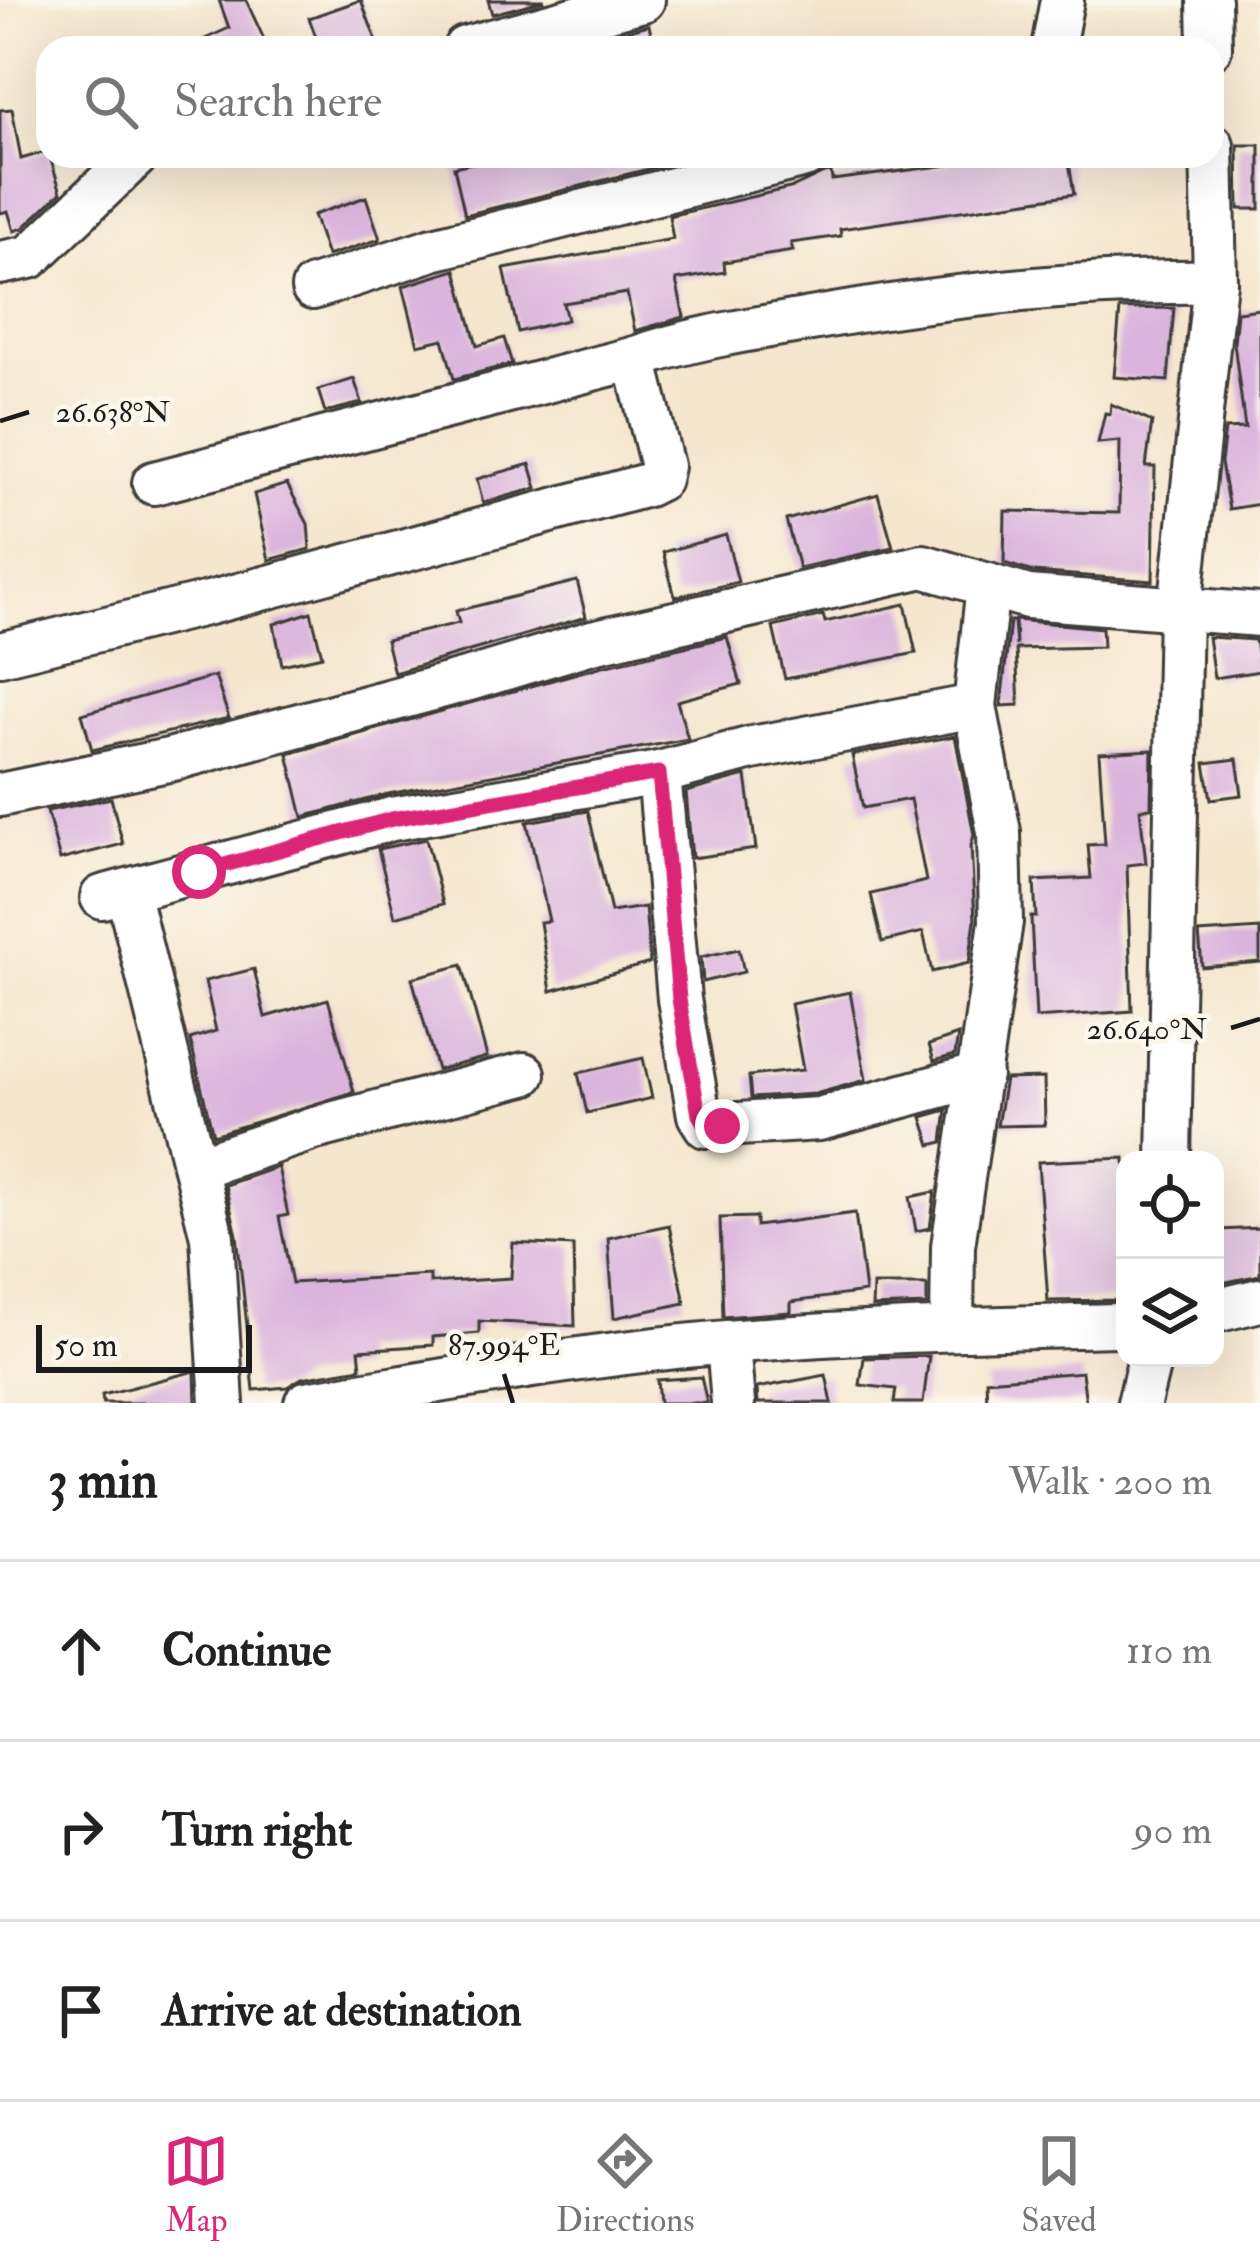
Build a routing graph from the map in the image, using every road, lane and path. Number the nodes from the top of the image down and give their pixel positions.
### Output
1 (644, 0) edge
2 (1062, 0) edge
3 (1209, 0) edge
4 (510, 36) edge
5 (1055, 36) edge
6 (1210, 36) edge
7 (123, 168) edge
8 (757, 168) edge
9 (1213, 168) edge
10 (0, 263) edge
11 (1215, 282) junction
12 (313, 288) dead end
13 (635, 358) junction
14 (154, 483) dead end
15 (988, 585) junction
16 (1180, 609) junction
17 (1260, 615) edge
18 (0, 654) edge
19 (975, 706) junction
20 (659, 773) junction
21 (0, 795) edge
22 (524, 1074) dead end
23 (980, 1076) junction
24 (1169, 1151) edge
25 (195, 1168) junction
26 (1260, 1300) edge
27 (1224, 1309) edge
28 (1116, 1325) edge
29 (952, 1328) junction
30 (728, 1344) junction
31 (1148, 1367) edge
32 (223, 1403) edge
33 (306, 1403) edge
34 (733, 1403) edge
35 (1139, 1403) edge

1 - 4 street
2 - 5 street
3 - 6 street
7 - 10 street
8 - 12 street
9 - 11 street
11 - 13 street
11 - 16 street
13 - 14 street
13 - 18 street
15 - 16 street
15 - 19 street
15 - 21 street
16 - 17 street
16 - 24 street
19 - 20 street
19 - 23 street
20 - 23 street
20 - 25 street
22 - 25 street
23 - 29 street
25 - 32 street
26 - 27 street
28 - 29 street
29 - 30 street
30 - 33 street
30 - 34 street
31 - 35 street

